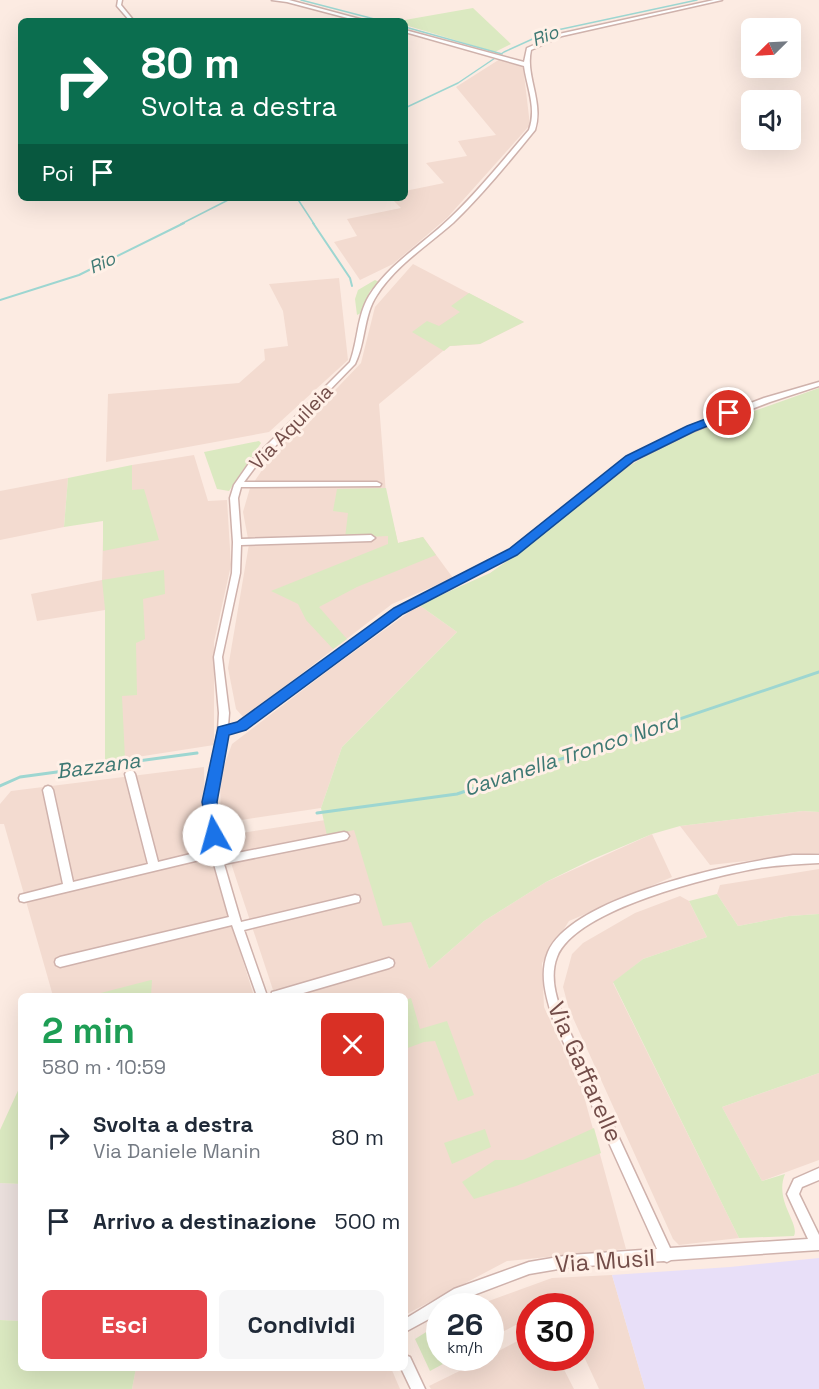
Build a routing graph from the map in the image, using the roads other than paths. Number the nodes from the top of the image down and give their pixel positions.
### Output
1 (120, 0) edge
2 (274, 0) edge
3 (720, 0) edge
4 (130, 18) edge
5 (353, 18) edge
6 (408, 33) edge
7 (528, 65) junction
8 (819, 384) edge
9 (377, 484) dead end
10 (238, 485) junction
11 (371, 538) dead end
12 (237, 542) junction
13 (223, 731) junction
14 (130, 774) dead end
15 (48, 790) dead end
16 (344, 836) dead end
17 (217, 856) junction
18 (819, 859) edge
19 (154, 867) junction
20 (69, 887) junction
21 (24, 898) dead end
22 (354, 899) dead end
23 (236, 923) junction
24 (60, 962) dead end
25 (389, 963) dead end
26 (261, 993) edge
27 (286, 993) edge
28 (819, 1174) edge
29 (818, 1244) edge
30 (668, 1256) junction
31 (408, 1324) edge
32 (408, 1368) edge
33 (418, 1389) edge

1 - 4 street
2 - 5 street
3 - 7 street
6 - 7 street
7 - 10 street, Via Aquileia
8 - 13 street
9 - 10 street
10 - 12 street, Via Aquileia
11 - 12 street
12 - 13 street, Via Aquileia
13 - 17 street, Via Aquileia
14 - 19 street
15 - 20 street
16 - 17 street
17 - 19 street
17 - 23 street, Via Aquileia
18 - 30 street, Via Gaffarelle
19 - 20 street
20 - 21 street
22 - 23 street
23 - 24 street
23 - 26 street, Via Aquileia
25 - 27 street
28 - 29 street
29 - 30 street, Via Musil
30 - 31 street, Via Musil
32 - 33 street

